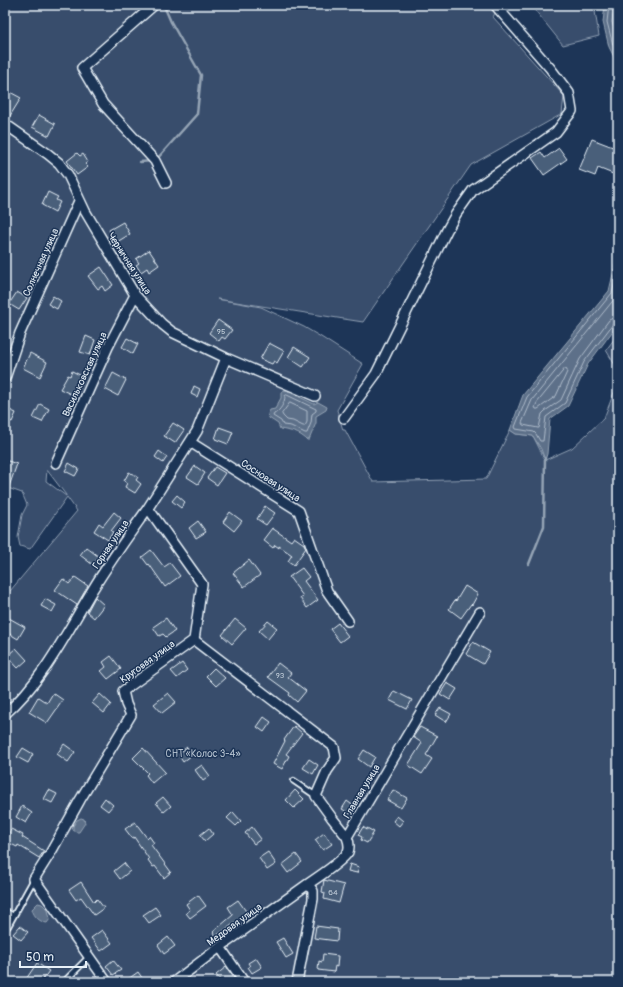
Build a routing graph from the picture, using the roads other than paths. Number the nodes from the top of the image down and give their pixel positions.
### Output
1 (154, 5) edge
2 (495, 5) edge
3 (5, 126) edge
4 (166, 182) dead end
5 (79, 201) junction
6 (135, 295) junction
7 (226, 358) junction
8 (5, 378) edge
9 (315, 396) dead end
10 (344, 418) dead end
11 (190, 442) junction
12 (56, 463) dead end
13 (148, 508) junction
14 (480, 612) dead end
15 (348, 621) dead end
16 (194, 640) junction
17 (5, 714) edge
18 (294, 781) dead end
19 (316, 796) junction
20 (347, 837) junction
21 (34, 879) junction
22 (308, 884) junction
23 (8, 913) dead end
24 (13, 916) junction
25 (8, 926) dead end
26 (220, 947) junction
27 (89, 957) junction
28 (64, 982) edge
29 (107, 982) edge
30 (174, 982) edge
31 (244, 982) edge
32 (297, 982) edge

1 - 4 street
2 - 10 street
3 - 5 street, Черничная улица
5 - 6 street, Черничная улица
5 - 8 street, Солнечная улица
6 - 7 street, Черничная улица
6 - 12 street, Васильковская улица
7 - 9 street, Черничная улица
7 - 11 street, Горная улица
11 - 13 street, Горная улица
11 - 15 street, Сосновая улица
13 - 16 street
13 - 17 street, Горная улица
14 - 20 street, Главная улица
16 - 19 street
16 - 21 street, Круговая улица
18 - 19 lane
19 - 20 street
20 - 22 street, Главная улица
21 - 24 lane
21 - 27 street
22 - 26 street, Медовая улица
22 - 32 street
23 - 24 lane
24 - 25 lane
26 - 30 street, Медовая улица
26 - 31 street
27 - 28 lane
27 - 29 street

